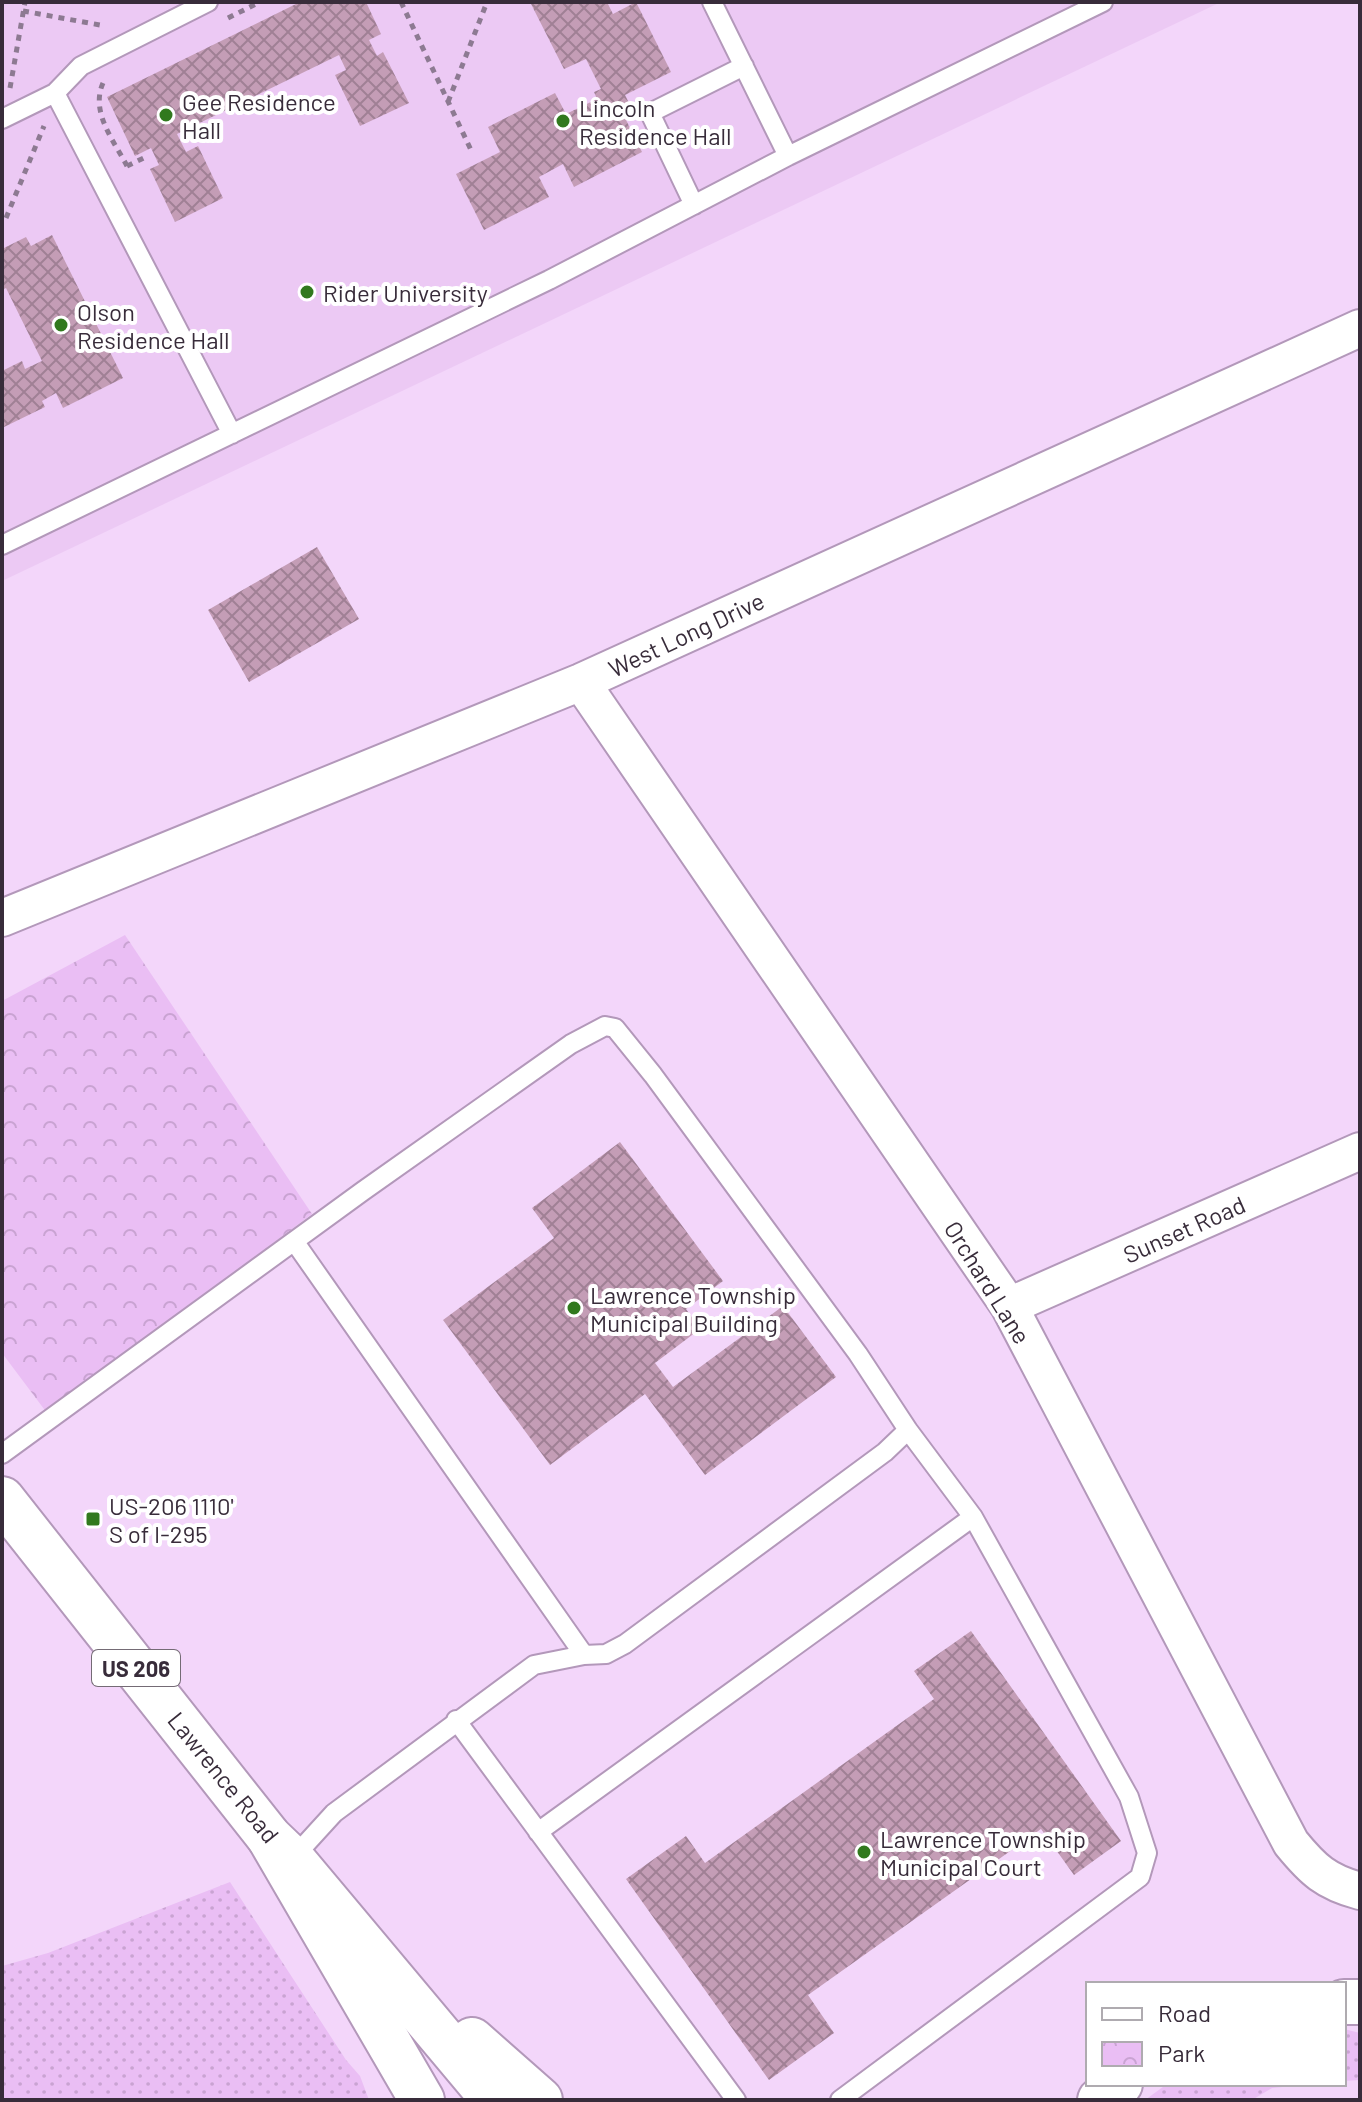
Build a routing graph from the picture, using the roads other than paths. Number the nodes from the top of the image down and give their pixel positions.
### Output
1 (208, 2) edge
2 (712, 2) edge
3 (1103, 2) edge
4 (744, 66) junction
5 (55, 93) junction
6 (2, 119) edge
7 (788, 156) junction
8 (694, 205) junction
9 (1360, 328) edge
10 (232, 434) junction
11 (2, 545) edge
12 (581, 682) junction
13 (2, 918) edge
14 (1360, 1151) edge
15 (294, 1241) junction
16 (1009, 1306) junction
17 (908, 1430) junction
18 (2, 1454) edge
19 (2, 1499) edge
20 (973, 1517) junction
21 (584, 1655) junction
22 (456, 1720) junction
23 (538, 1832) junction
24 (280, 1848) junction
25 (1360, 1891) edge
26 (360, 1941) junction
27 (1118, 2086) edge
28 (422, 2100) edge
29 (494, 2100) edge
30 (540, 2100) edge
31 (736, 2100) edge
32 (840, 2100) edge
33 (1100, 2100) edge

1 - 5 lane
2 - 4 lane
3 - 7 lane
4 - 7 lane
4 - 8 lane
5 - 6 lane
5 - 10 lane
7 - 8 lane
8 - 10 lane
9 - 12 street, West Long Drive
10 - 11 lane
12 - 13 street, West Long Drive
12 - 16 street, Orchard Lane
14 - 16 street, Sunset Road
15 - 17 lane
15 - 18 lane
15 - 21 lane
16 - 25 street, Orchard Lane
17 - 20 lane
17 - 21 lane
19 - 24 main road, Lawrence Road / US 206
20 - 23 lane
20 - 32 lane
21 - 22 lane
22 - 23 lane
22 - 24 lane
23 - 31 lane
24 - 26 main road, Lawrence Road / US 206
24 - 28 main road
26 - 29 main road, Lawrence Road / US 206
26 - 30 main road, Lawrence Road / US 206
27 - 33 main road

